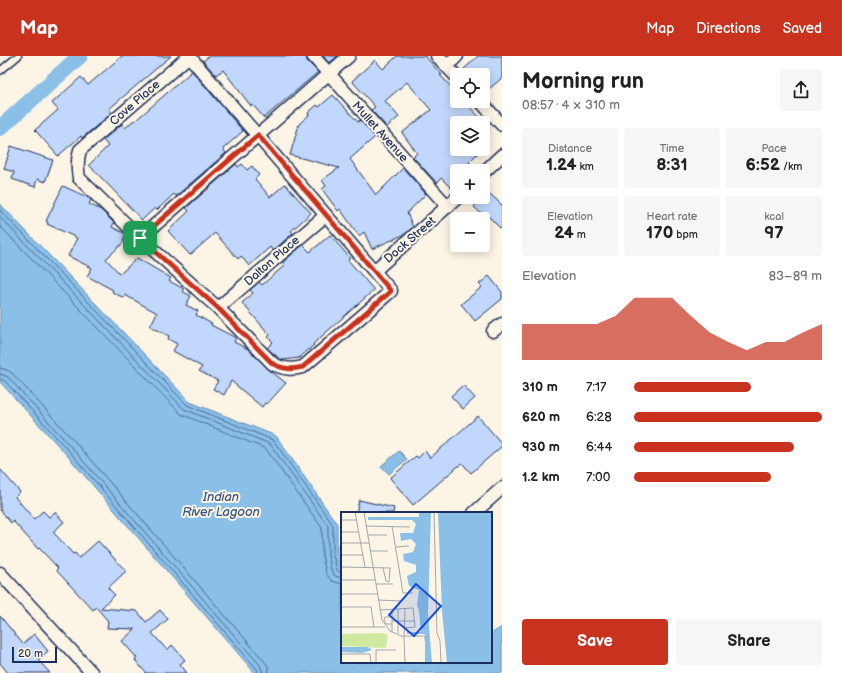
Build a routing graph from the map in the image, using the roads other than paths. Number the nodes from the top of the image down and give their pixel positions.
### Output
1 (18, 56) edge
2 (189, 56) edge
3 (313, 56) edge
4 (349, 56) edge
5 (437, 56) edge
6 (457, 56) edge
7 (447, 66) junction
8 (450, 69) edge
9 (0, 71) edge
10 (328, 74) junction
11 (486, 108) edge
12 (502, 125) edge
13 (258, 135) junction
14 (502, 155) edge
15 (490, 166) edge
16 (451, 204) edge
17 (448, 207) junction
18 (326, 214) junction
19 (140, 238) junction
20 (374, 271) junction
21 (218, 308) junction
22 (502, 488) edge
23 (475, 512) edge
24 (0, 573) edge
25 (92, 673) edge

1 - 9 lane
2 - 13 street
2 - 19 street, Cove Place
3 - 10 street, Mullet Avenue
4 - 10 street
5 - 7 street
6 - 7 street
7 - 8 street
10 - 13 street
10 - 17 street, Mullet Avenue
11 - 12 street
13 - 18 street
13 - 19 street
14 - 15 street
16 - 17 street, Dock Street
17 - 20 street, Dock Street
18 - 20 street
18 - 21 street, Dalton Place
19 - 21 street
20 - 21 street, Dock Street
22 - 23 street
24 - 25 street

